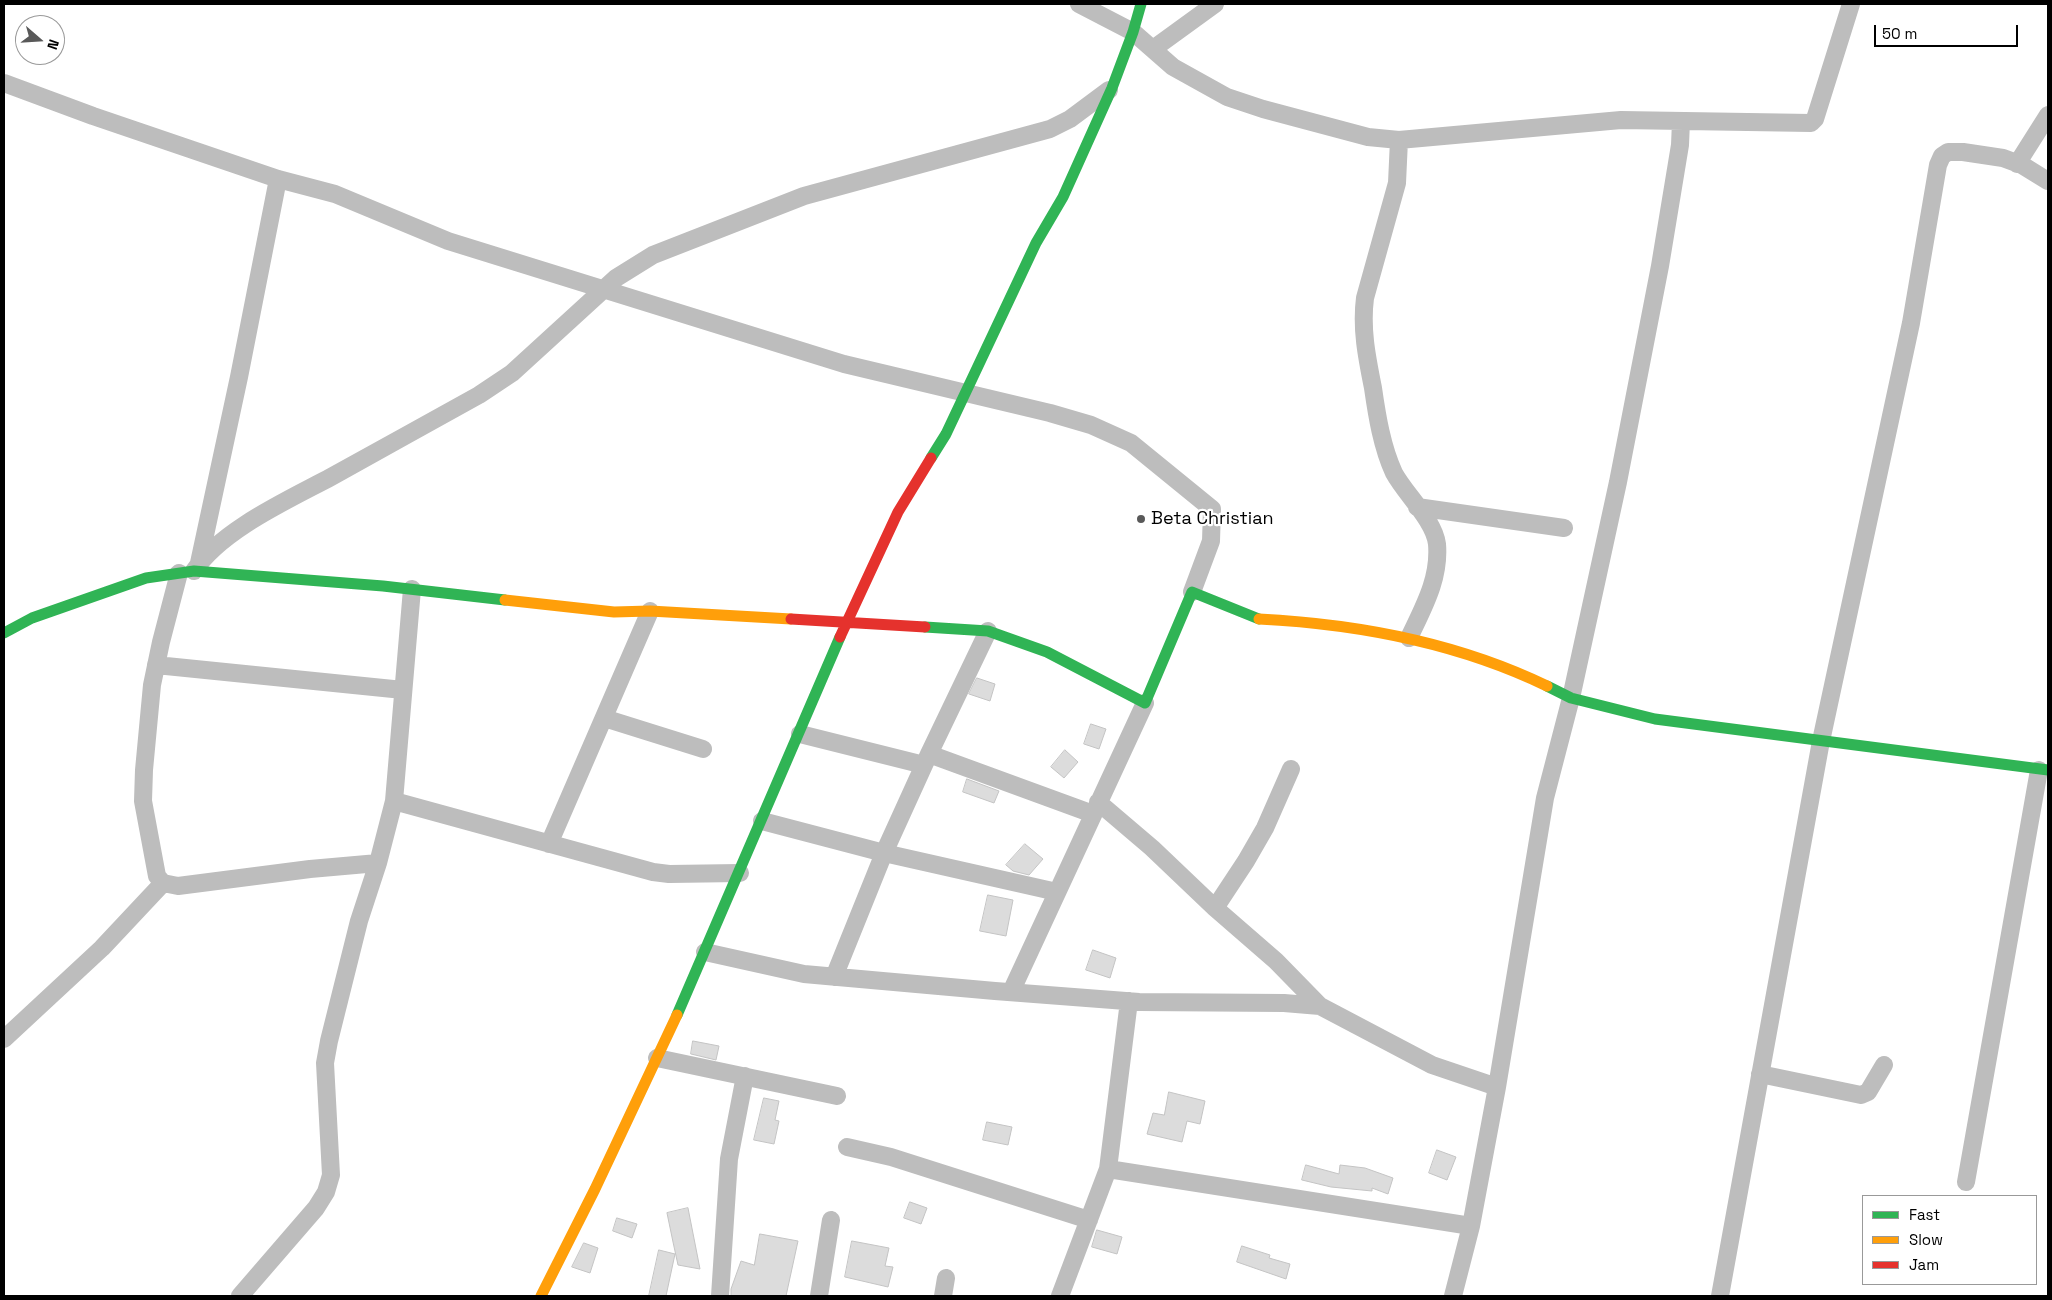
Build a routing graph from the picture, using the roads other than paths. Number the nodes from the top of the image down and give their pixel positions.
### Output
1 (1079, 4) edge
2 (1141, 4) edge
3 (1215, 4) edge
4 (1851, 4) edge
5 (1133, 32) junction
6 (1152, 49) junction
7 (4, 83) edge
8 (1112, 88) junction
9 (2048, 115) edge
10 (1681, 121) junction
11 (1399, 140) junction
12 (2017, 164) junction
13 (278, 179) junction
14 (2048, 181) edge
15 (602, 290) junction
16 (965, 394) junction
17 (1417, 507) junction
18 (1564, 528) dead end
19 (191, 569) junction
20 (412, 589) junction
21 (1192, 592) junction
22 (650, 611) junction
23 (847, 621) junction
24 (988, 631) junction
25 (4, 633) edge
26 (1409, 638) junction
27 (156, 665) junction
28 (403, 690) junction
29 (1570, 698) junction
30 (1145, 703) junction
31 (604, 718) junction
32 (800, 734) junction
33 (1821, 741) junction
34 (703, 749) dead end
35 (926, 760) junction
36 (1291, 769) dead end
37 (2043, 770) edge
38 (394, 801) junction
39 (1095, 808) junction
40 (762, 821) junction
41 (549, 844) junction
42 (884, 852) junction
43 (378, 863) junction
44 (740, 873) junction
45 (163, 883) junction
46 (1057, 892) junction
47 (1215, 908) junction
48 (705, 952) junction
49 (834, 977) junction
50 (1011, 992) junction
51 (1129, 1001) junction
52 (1320, 1006) junction
53 (4, 1038) edge
54 (657, 1058) junction
55 (1884, 1065) dead end
56 (1760, 1074) junction
57 (745, 1076) junction
58 (1497, 1087) junction
59 (837, 1096) dead end
60 (847, 1147) dead end
61 (1108, 1169) junction
62 (1966, 1182) dead end
63 (831, 1220) dead end
64 (1089, 1220) junction
65 (1471, 1226) junction
66 (946, 1278) dead end
67 (240, 1296) edge
68 (541, 1296) edge
69 (720, 1296) edge
70 (819, 1296) edge
71 (943, 1296) edge
72 (1060, 1296) edge
73 (1453, 1296) edge
74 (1720, 1296) edge

1 - 5 street
2 - 5 street
3 - 6 street
4 - 10 street
5 - 6 street
5 - 8 street
6 - 11 street
7 - 13 street
8 - 15 street
8 - 16 street
9 - 12 street
10 - 11 street
10 - 29 street
11 - 17 street
12 - 14 street
12 - 33 street
13 - 15 street
13 - 19 street
15 - 16 street
15 - 19 street
16 - 21 street
16 - 23 street
17 - 18 street
17 - 26 street
19 - 20 street
19 - 25 street
19 - 27 street
20 - 22 street
20 - 28 street
21 - 26 street
21 - 30 street
22 - 23 street
22 - 31 street
23 - 24 street
23 - 32 street
24 - 30 street
24 - 35 street
26 - 29 street
27 - 28 street
27 - 45 street
28 - 38 street
29 - 33 street
29 - 58 street
30 - 39 street
31 - 34 street
31 - 41 street
32 - 35 street
32 - 40 street
33 - 37 street
33 - 56 street
35 - 39 street
35 - 42 street
36 - 47 street
37 - 62 street
38 - 41 street
38 - 43 street
39 - 46 street
39 - 47 street
40 - 42 street
40 - 44 street
41 - 44 street
42 - 46 street
42 - 49 street
43 - 45 street
43 - 67 street
44 - 48 street
45 - 53 street
46 - 50 street
47 - 52 street
48 - 49 street
48 - 54 street
49 - 50 street
50 - 51 street
51 - 52 street
51 - 61 street
52 - 58 street
54 - 57 street
54 - 68 street
55 - 56 street
56 - 74 street
57 - 59 street
57 - 69 street
58 - 65 street
60 - 64 street
61 - 64 street
61 - 65 street
63 - 70 street
64 - 72 street
65 - 73 street
66 - 71 street

